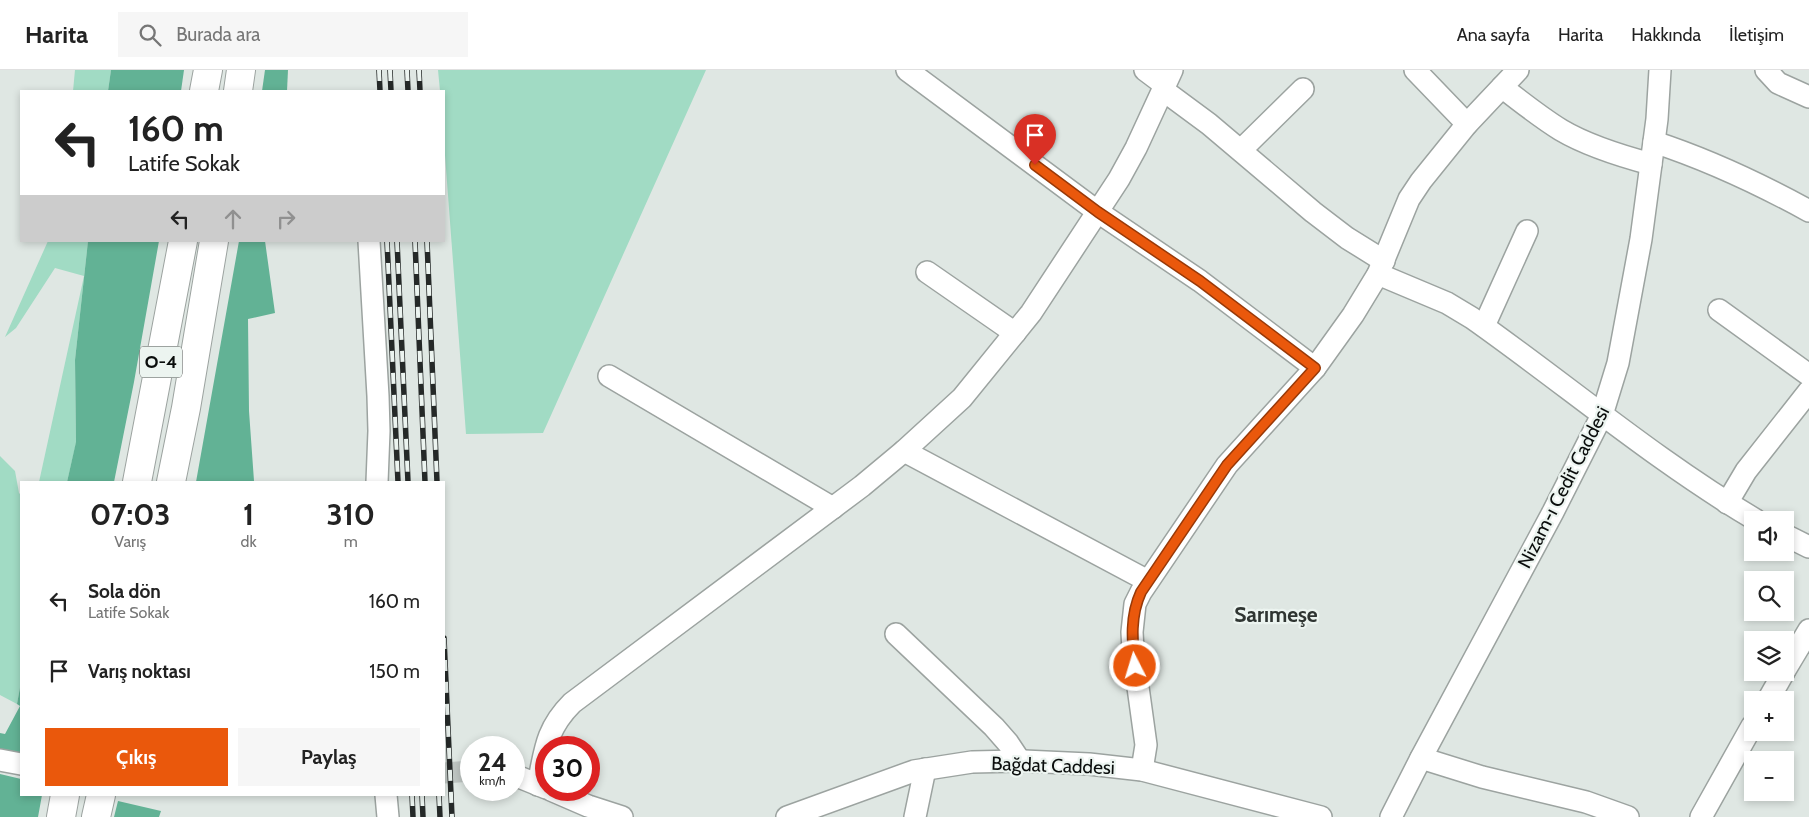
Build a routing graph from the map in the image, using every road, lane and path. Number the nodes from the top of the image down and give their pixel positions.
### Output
1 (208, 70) edge
2 (241, 70) edge
3 (907, 70) edge
4 (1145, 70) edge
5 (1415, 70) edge
6 (1518, 70) edge
7 (1660, 70) edge
8 (1766, 70) edge
9 (1167, 82) edge
10 (1502, 87) junction
11 (204, 90) edge
12 (238, 90) edge
13 (1304, 90) dead end
14 (1809, 97) edge
15 (1467, 124) junction
16 (1654, 142) junction
17 (1241, 150) junction
18 (1651, 164) junction
19 (1809, 211) edge
20 (1098, 212) junction
21 (1527, 231) dead end
22 (183, 242) edge
23 (214, 242) edge
24 (369, 242) edge
25 (1381, 267) junction
26 (927, 272) dead end
27 (1719, 310) dead end
28 (1484, 326) junction
29 (1015, 332) junction
30 (1315, 368) junction
31 (1809, 375) edge
32 (609, 376) dead end
33 (1809, 392) edge
34 (1602, 414) junction
35 (904, 451) junction
36 (137, 481) edge
37 (171, 481) edge
38 (377, 481) edge
39 (1727, 503) junction
40 (832, 508) junction
41 (1744, 513) edge
42 (1794, 540) edge
43 (1809, 547) edge
44 (1148, 581) junction
45 (1809, 630) edge
46 (896, 634) dead end
47 (1794, 655) edge
48 (550, 736) edge
49 (1744, 740) edge
50 (1421, 758) junction
51 (0, 760) edge
52 (1020, 761) junction
53 (20, 764) edge
54 (925, 769) junction
55 (1142, 770) junction
56 (65, 796) edge
57 (101, 796) edge
58 (386, 796) edge
59 (576, 801) edge
60 (61, 817) edge
61 (96, 817) edge
62 (388, 817) edge
63 (622, 817) edge
64 (787, 817) edge
65 (915, 817) edge
66 (1321, 817) edge
67 (1391, 817) edge
68 (1628, 817) edge
69 (1701, 817) edge

1 - 11 highway
2 - 12 highway
3 - 20 street
4 - 9 street
5 - 15 street
6 - 10 street
7 - 16 street, Nizam-ı Cedit Caddesi
8 - 14 street
9 - 17 street
9 - 20 street
10 - 15 street
10 - 18 street
13 - 17 street
15 - 25 street
16 - 18 street, Nizam-ı Cedit Caddesi
16 - 19 street
17 - 25 street
18 - 34 street, Nizam-ı Cedit Caddesi
20 - 29 street
20 - 30 street
21 - 28 street
22 - 36 highway, O-4
23 - 37 highway, O-4
24 - 38 street
25 - 28 street
25 - 30 street
26 - 29 street
27 - 31 street
28 - 34 street
29 - 35 street
30 - 44 street
32 - 40 street
33 - 39 street
34 - 39 street
34 - 50 street, Nizam-ı Cedit Caddesi
35 - 40 street
35 - 44 street
39 - 41 street
40 - 48 street
42 - 43 street
44 - 55 street
45 - 47 street
46 - 52 street
49 - 69 street
50 - 67 street, Nizam-ı Cedit Caddesi
50 - 68 street
51 - 53 street
52 - 54 street, Bağdat Caddesi
52 - 55 street, Bağdat Caddesi
54 - 64 street, Bağdat Caddesi
54 - 65 street
55 - 66 street, Bağdat Caddesi
56 - 60 highway
57 - 61 highway
58 - 62 street
59 - 63 street

